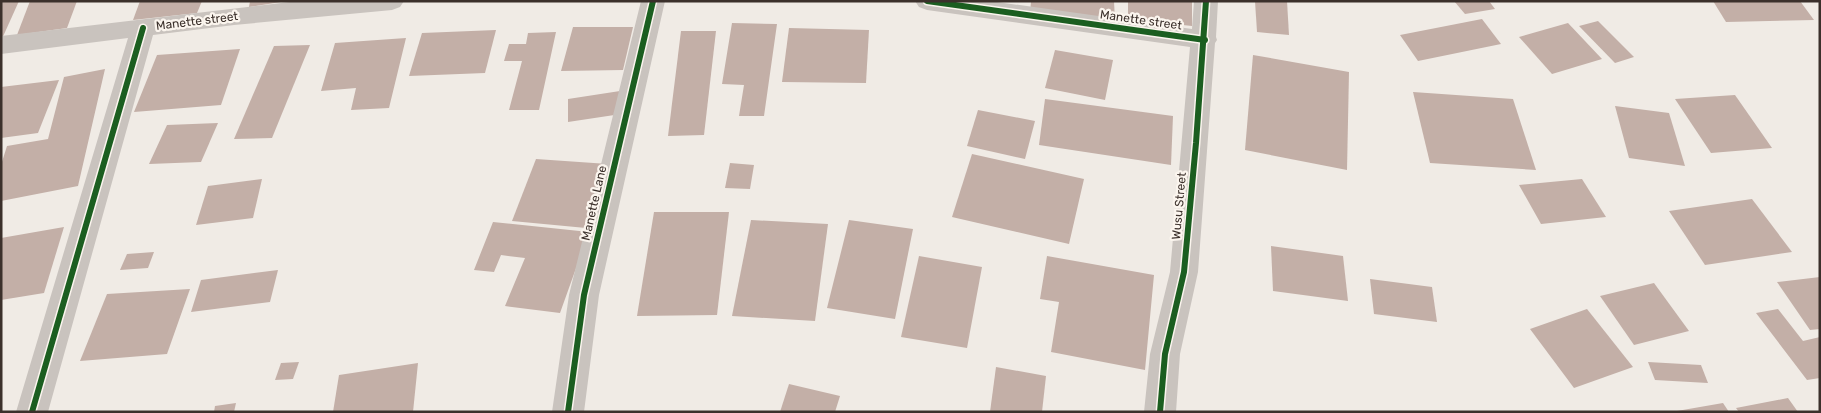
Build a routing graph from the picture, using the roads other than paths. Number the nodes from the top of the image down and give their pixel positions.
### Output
1 (392, 1) edge
2 (653, 1) edge
3 (927, 1) edge
4 (1206, 1) edge
5 (143, 28) junction
6 (1204, 40) junction
7 (1, 45) edge
8 (32, 412) edge
9 (568, 412) edge
10 (1160, 412) edge

1 - 5 street, Manette street
2 - 9 street, Manette Lane
3 - 6 street, Manette street
4 - 6 street, Wusu Street
5 - 7 street, Manette street
5 - 8 street
6 - 10 street, Wusu Street

